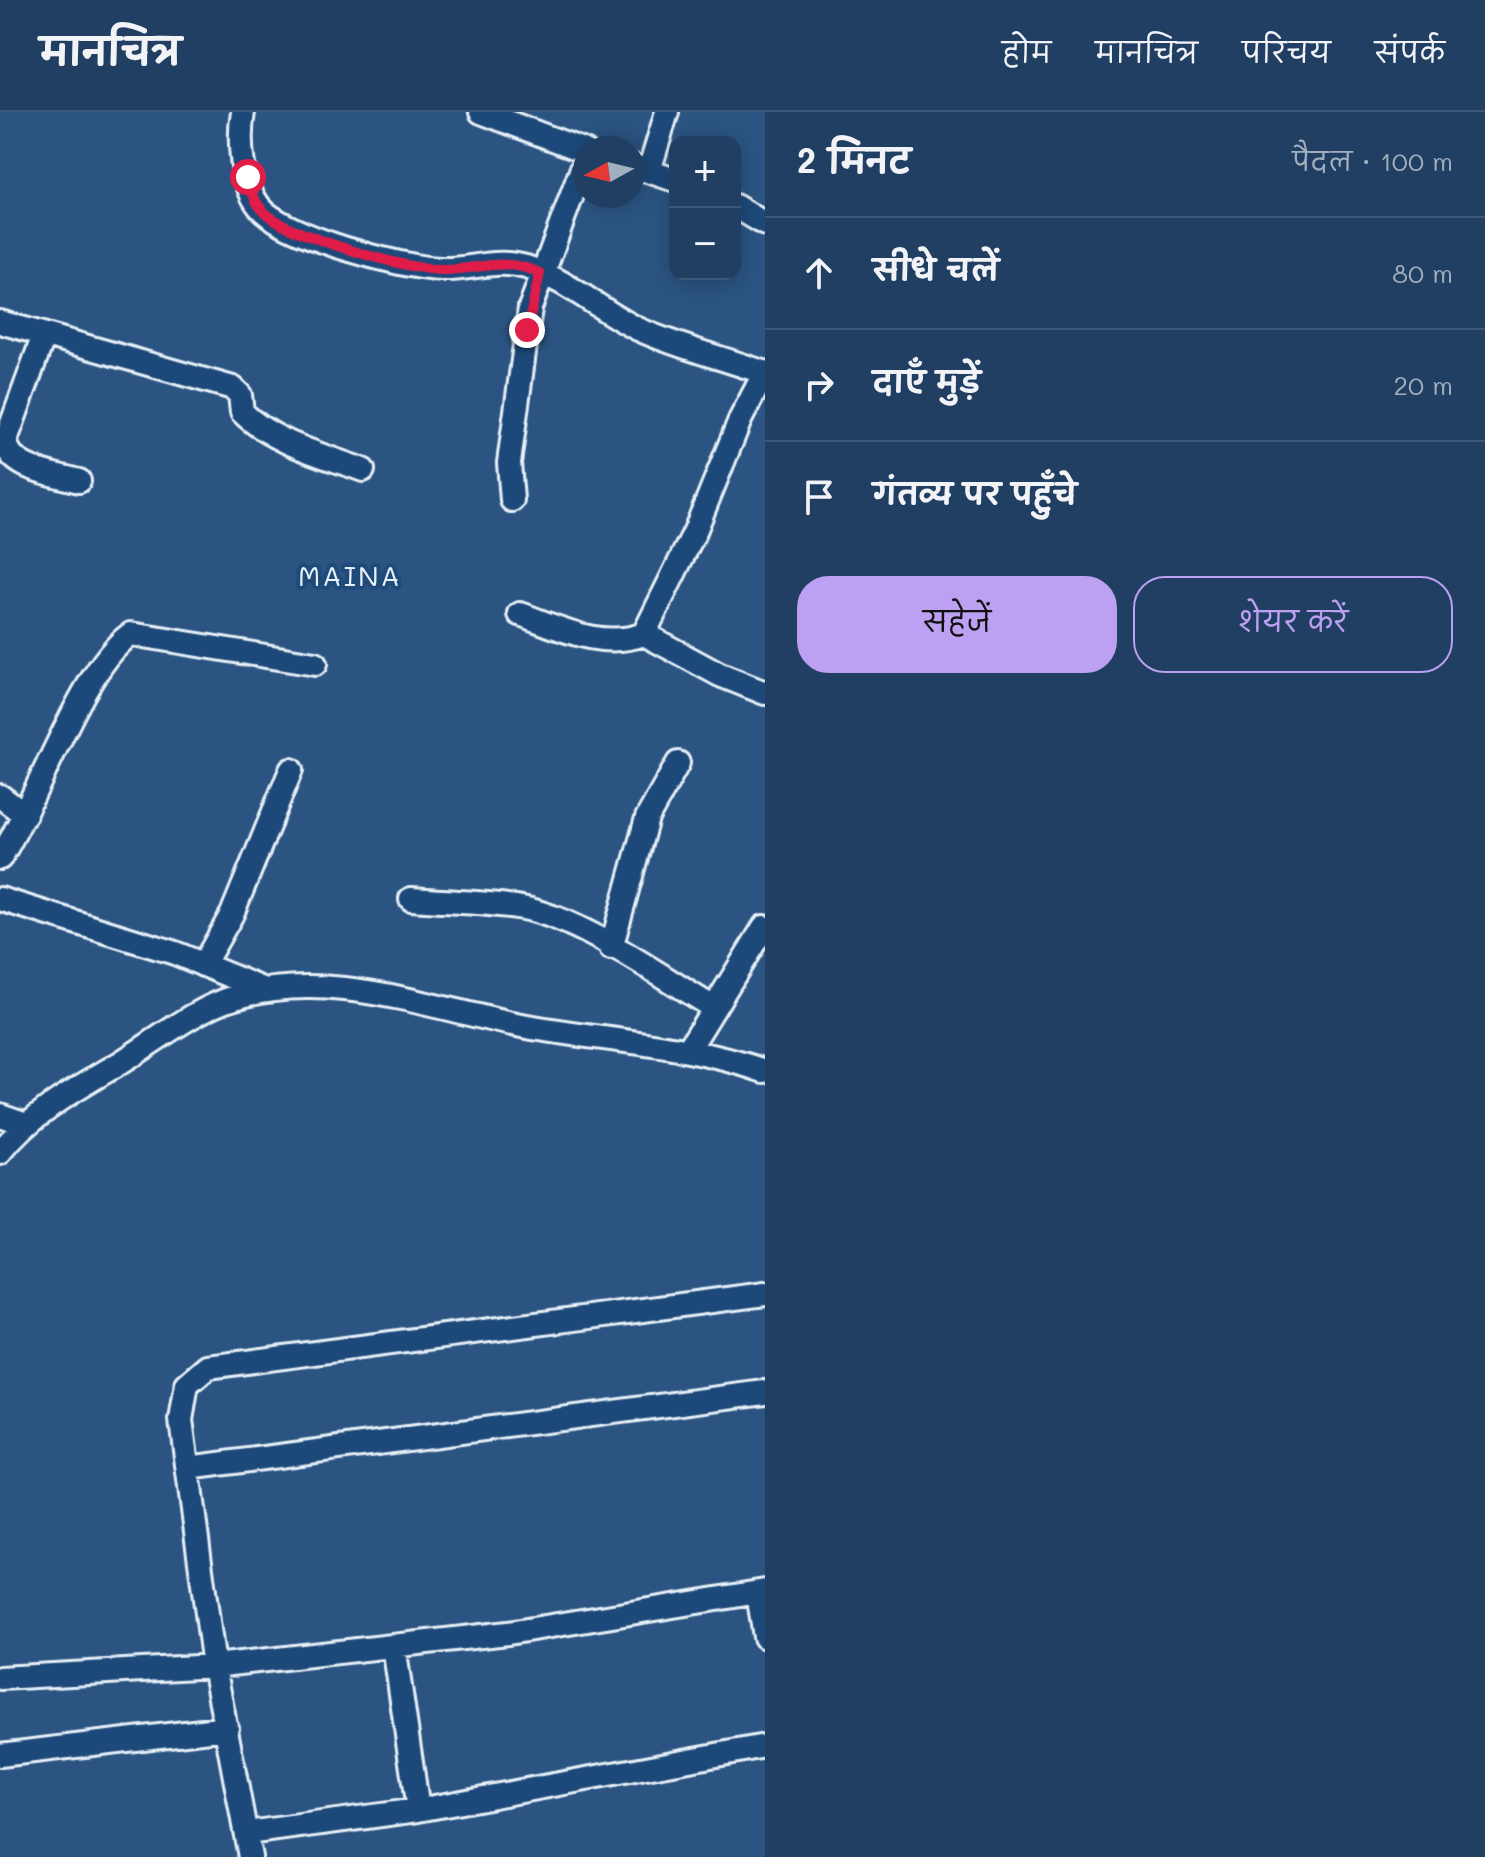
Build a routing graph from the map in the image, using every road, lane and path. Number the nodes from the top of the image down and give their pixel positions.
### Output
1 (243, 112) edge
2 (481, 112) edge
3 (667, 112) edge
4 (573, 146) edge
5 (645, 160) edge
6 (645, 170) edge
7 (669, 178) edge
8 (573, 190) edge
9 (738, 208) edge
10 (765, 224) edge
11 (540, 273) junction
12 (0, 322) edge
13 (44, 335) junction
14 (765, 372) edge
15 (363, 470) dead end
16 (79, 481) dead end
17 (512, 500) dead end
18 (520, 614) dead end
19 (644, 634) junction
20 (315, 664) dead end
21 (765, 693) edge
22 (678, 763) dead end
23 (291, 770) dead end
24 (0, 796) edge
25 (25, 815) junction
26 (0, 858) edge
27 (0, 899) edge
28 (411, 899) dead end
29 (765, 926) edge
30 (611, 948) junction
31 (203, 965) junction
32 (265, 990) junction
33 (714, 1008) junction
34 (688, 1050) junction
35 (765, 1071) edge
36 (0, 1115) edge
37 (26, 1124) junction
38 (0, 1153) edge
39 (765, 1294) edge
40 (765, 1392) edge
41 (188, 1468) junction
42 (762, 1592) edge
43 (765, 1637) edge
44 (394, 1646) junction
45 (214, 1666) junction
46 (0, 1678) edge
47 (227, 1728) junction
48 (765, 1746) edge
49 (0, 1755) edge
50 (418, 1810) junction
51 (247, 1833) junction
52 (250, 1857) edge

1 - 11 street
2 - 4 street
3 - 5 street
6 - 7 street
8 - 11 street
9 - 10 street
11 - 14 street
11 - 17 street
12 - 13 street
13 - 15 street
13 - 16 street
14 - 19 street
18 - 19 street
19 - 21 street
20 - 25 street
22 - 30 street
23 - 31 street
24 - 25 street
25 - 26 street
27 - 31 street
28 - 30 street
29 - 33 street
30 - 33 street
31 - 32 street
32 - 34 street
32 - 37 street
33 - 34 street
34 - 35 street
36 - 37 street
37 - 38 street
39 - 41 street
40 - 41 street
41 - 45 street
42 - 43 street
42 - 44 street
44 - 45 street
44 - 50 street
45 - 46 street
45 - 47 street
47 - 49 street
47 - 51 street
48 - 50 street
50 - 51 street
51 - 52 street

